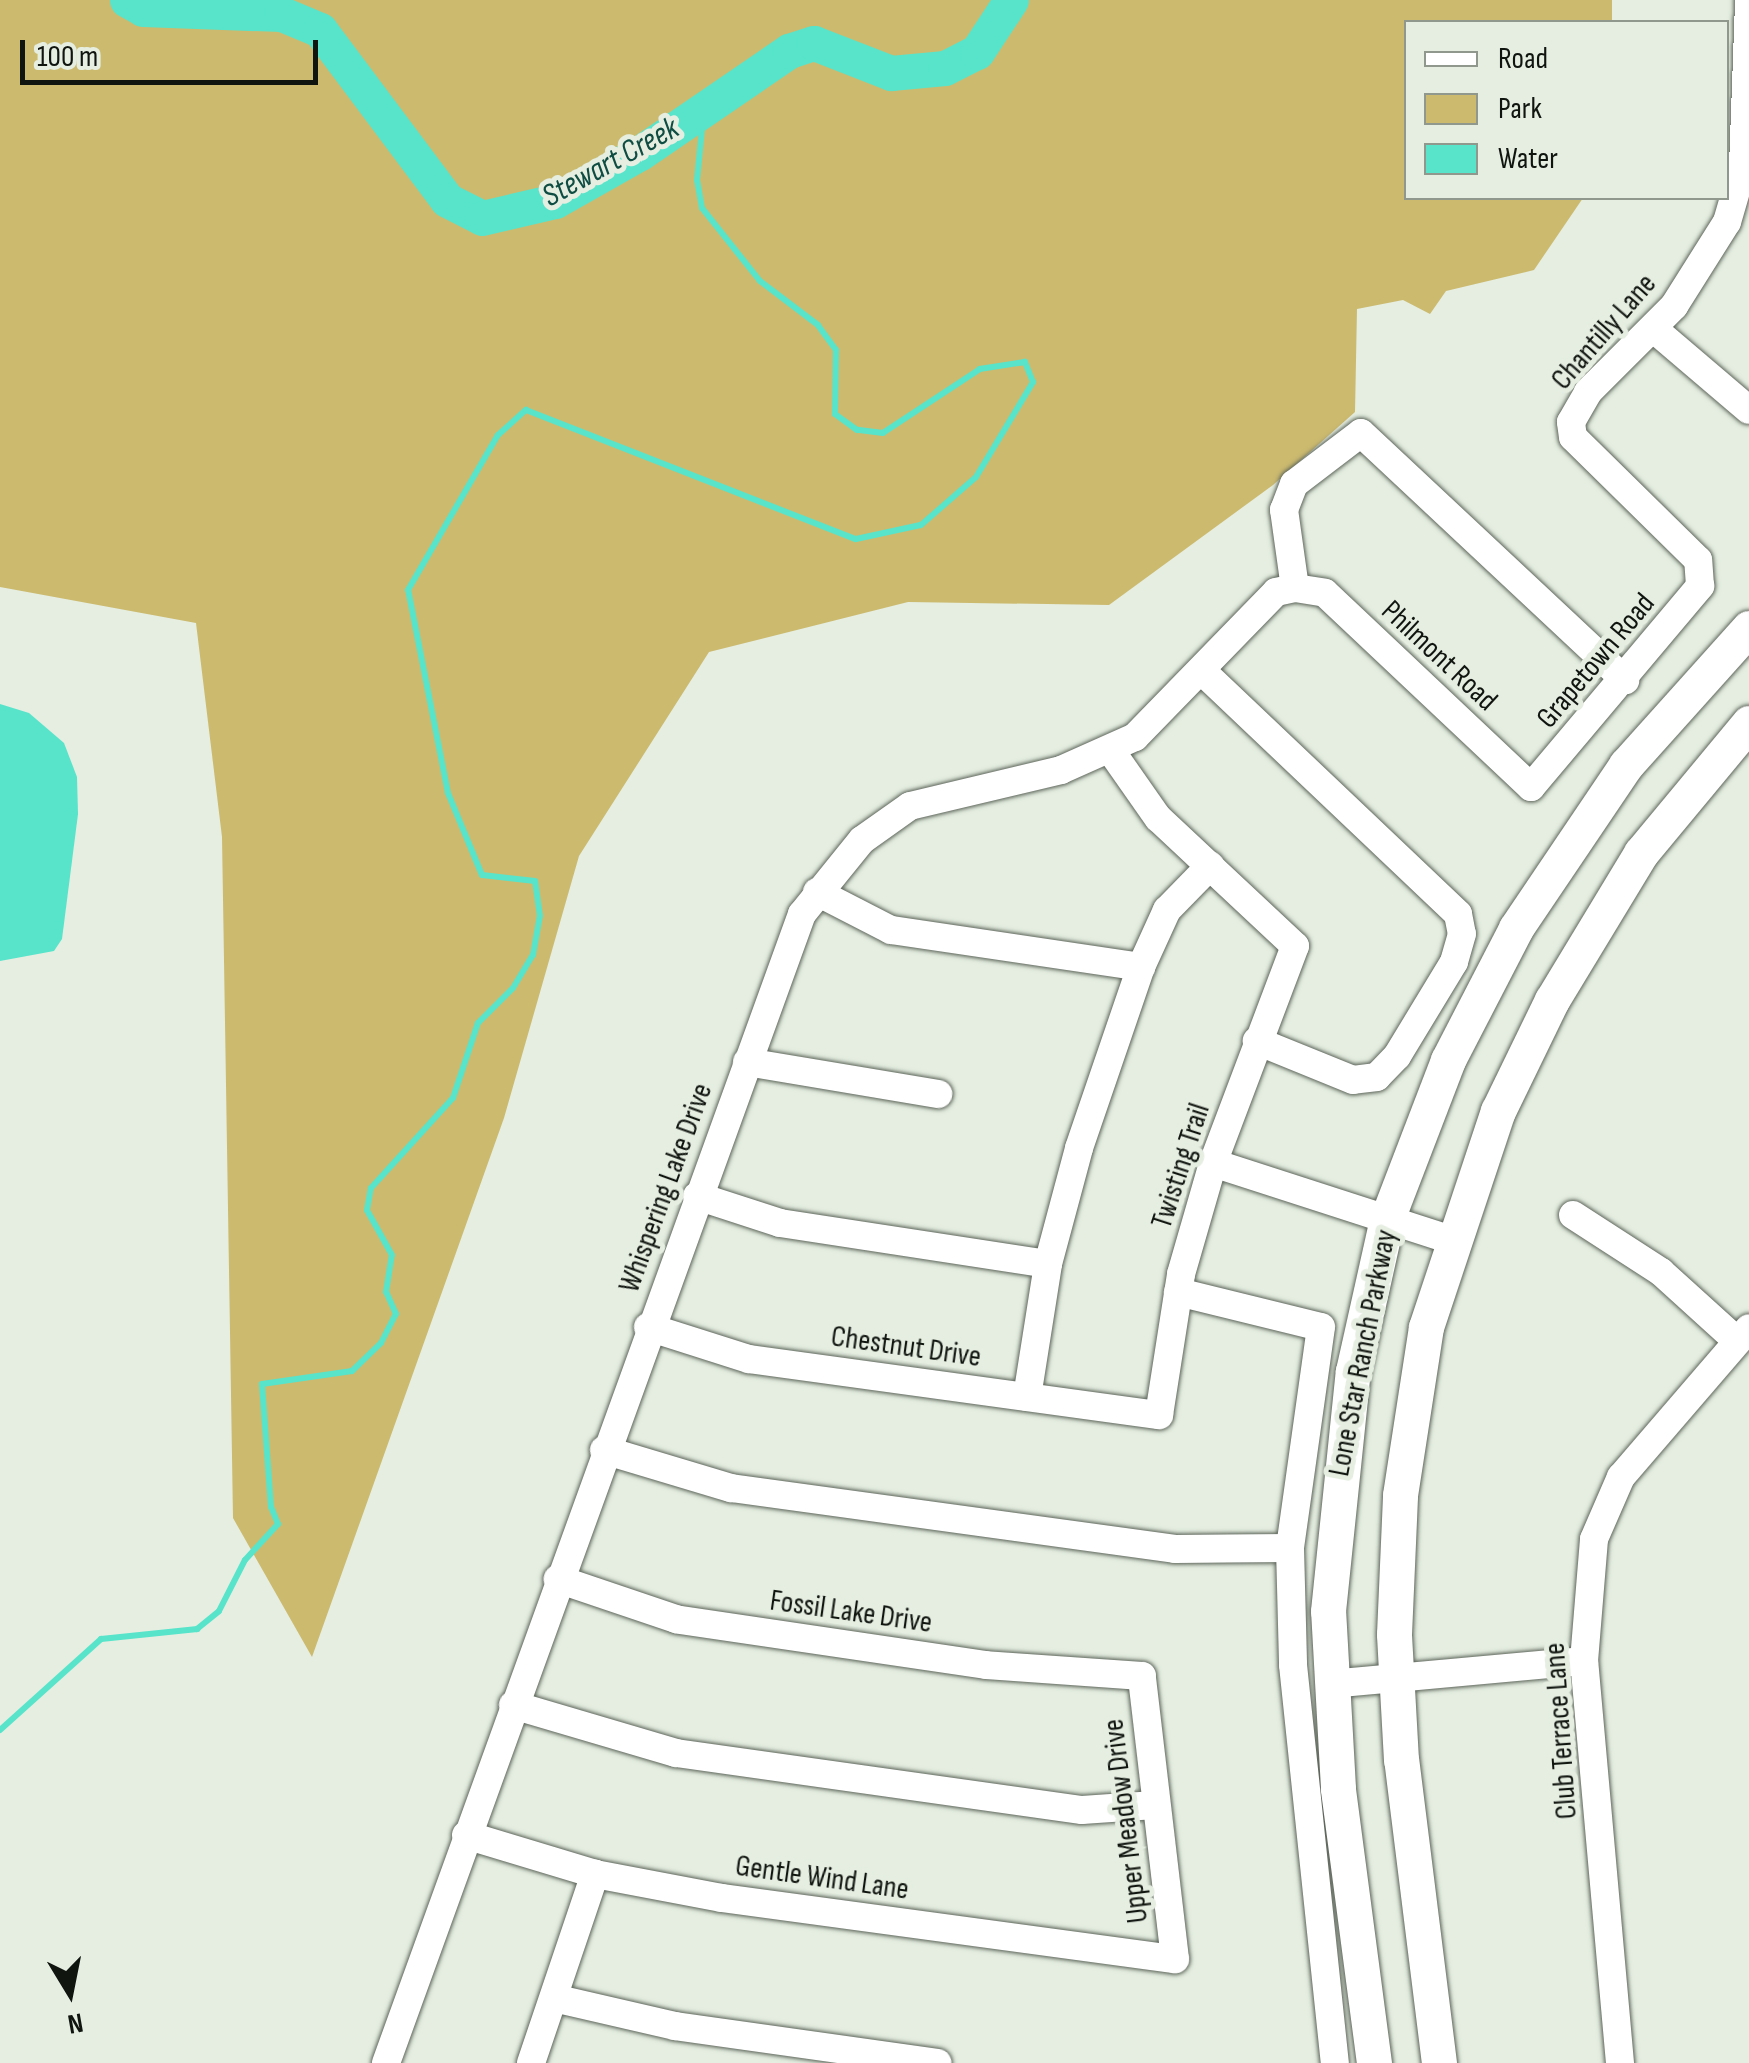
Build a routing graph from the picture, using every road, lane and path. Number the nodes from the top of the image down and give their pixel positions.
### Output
1 (1749, 0) edge
2 (1748, 114) edge
3 (1738, 227) edge
4 (1654, 330) junction
5 (1749, 410) edge
6 (1704, 573) joint
7 (1296, 588) junction
8 (1749, 628) edge
9 (1202, 670) junction
10 (1624, 680) junction
11 (1749, 723) edge
12 (1111, 751) junction
13 (1531, 787) joint
14 (1210, 866) junction
15 (817, 892) junction
16 (1141, 967) junction
17 (1258, 1041) junction
18 (747, 1062) junction
19 (938, 1094) dead end
20 (1213, 1163) junction
21 (697, 1196) junction
22 (1572, 1215) dead end
23 (1388, 1220) junction
24 (1450, 1240) junction
25 (1048, 1264) junction
26 (1178, 1292) junction
27 (648, 1327) junction
28 (1743, 1334) edge
29 (1027, 1396) junction
30 (1159, 1415) joint
31 (604, 1450) junction
32 (1290, 1548) junction
33 (558, 1579) junction
34 (1584, 1661) junction
35 (1142, 1676) joint
36 (1395, 1678) junction
37 (1330, 1684) junction
38 (513, 1704) junction
39 (1155, 1806) junction
40 (466, 1835) junction
41 (595, 1874) junction
42 (1175, 1959) joint
43 (558, 1998) junction
44 (386, 2063) edge
45 (531, 2063) edge
46 (937, 2063) edge
47 (1335, 2063) edge
48 (1374, 2063) edge
49 (1439, 2063) edge
50 (1620, 2063) edge

1 - 2 street, Chantilly Lane
2 - 3 street, Chantilly Lane
3 - 4 street, Chantilly Lane
4 - 5 street
4 - 6 street, Chantilly Lane
6 - 10 street, Grapetown Road
7 - 9 street, Whispering Lake Drive
7 - 10 street
7 - 13 street, Philmont Road
8 - 23 main road, Lone Star Ranch Parkway
9 - 12 street, Whispering Lake Drive
9 - 17 street
10 - 13 street, Grapetown Road
11 - 24 main road, Lone Star Ranch Parkway
12 - 14 street
12 - 15 street, Whispering Lake Drive
14 - 16 street
14 - 17 street, Twisting Trail
15 - 16 street
15 - 18 street, Whispering Lake Drive
16 - 25 street
17 - 20 street, Twisting Trail
18 - 19 street
18 - 21 street, Whispering Lake Drive
20 - 23 street
20 - 26 street, Twisting Trail
21 - 25 street
21 - 27 street, Whispering Lake Drive
22 - 28 street
23 - 24 street
23 - 37 main road, Lone Star Ranch Parkway
24 - 36 main road, Lone Star Ranch Parkway
25 - 29 street
26 - 30 street, Twisting Trail
26 - 32 street
27 - 29 street, Chestnut Drive
27 - 31 street, Whispering Lake Drive
28 - 34 street, Club Terrace Lane
29 - 30 street, Chestnut Drive
31 - 32 street
31 - 33 street, Whispering Lake Drive
32 - 47 street
33 - 35 street, Fossil Lake Drive
33 - 38 street, Whispering Lake Drive
34 - 36 street
34 - 50 street, Club Terrace Lane
35 - 39 street, Upper Meadow Drive
36 - 37 street
36 - 49 main road, Lone Star Ranch Parkway
37 - 48 main road, Lone Star Ranch Parkway
38 - 39 street
38 - 40 street, Whispering Lake Drive
39 - 42 street, Upper Meadow Drive
40 - 41 street, Gentle Wind Lane
40 - 44 street, Whispering Lake Drive
41 - 42 street, Gentle Wind Lane
41 - 43 street
43 - 45 street
43 - 46 street

